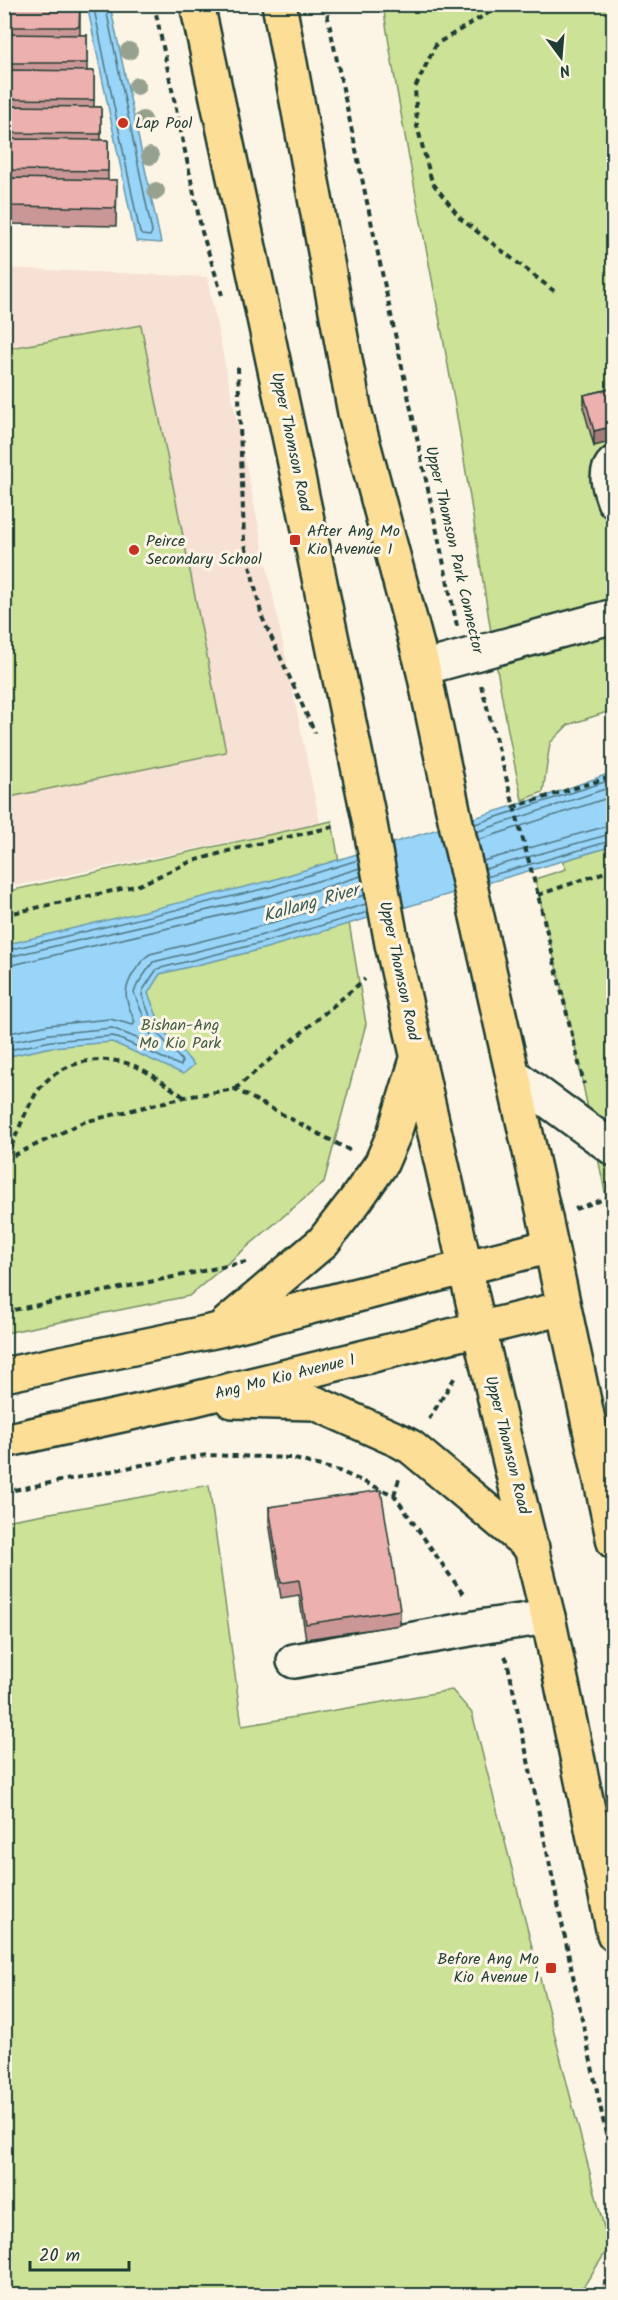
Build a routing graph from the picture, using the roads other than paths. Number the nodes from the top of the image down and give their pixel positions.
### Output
1 (197, 4) edge
2 (279, 4) edge
3 (614, 463) edge
4 (614, 501) edge
5 (614, 616) edge
6 (423, 668) junction
7 (417, 1059) junction
8 (513, 1075) junction
9 (605, 1143) edge
10 (551, 1246) junction
11 (465, 1267) junction
12 (564, 1308) junction
13 (479, 1329) junction
14 (219, 1330) junction
15 (4, 1376) edge
16 (190, 1400) junction
17 (4, 1441) edge
18 (614, 1542) edge
19 (532, 1548) junction
20 (548, 1617) junction
21 (294, 1661) dead end
22 (614, 1934) edge

1 - 7 main road, Upper Thomson Road
2 - 6 main road
3 - 4 street
5 - 6 street
6 - 8 main road
7 - 11 main road, Upper Thomson Road
7 - 14 main road
8 - 9 street
8 - 10 main road
10 - 11 main road
10 - 12 main road
11 - 13 main road, Upper Thomson Road
11 - 14 main road
12 - 13 main road, Ang Mo Kio Avenue 1
12 - 18 main road
13 - 16 main road, Ang Mo Kio Avenue 1
13 - 19 main road, Upper Thomson Road
14 - 15 main road
16 - 17 main road, Ang Mo Kio Avenue 1
16 - 19 main road
19 - 20 main road, Upper Thomson Road
20 - 21 street
20 - 22 main road, Upper Thomson Road

